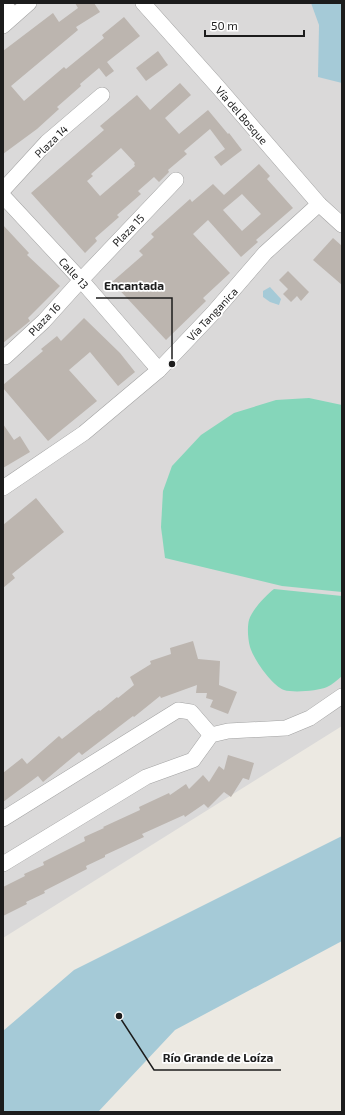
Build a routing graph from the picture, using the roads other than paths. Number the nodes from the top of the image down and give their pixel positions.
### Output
1 (3, 3) edge
2 (29, 3) edge
3 (143, 3) edge
4 (14, 16) junction
5 (3, 26) edge
6 (102, 95) dead end
7 (176, 180) dead end
8 (3, 190) edge
9 (3, 196) edge
10 (319, 204) junction
11 (342, 225) edge
12 (81, 280) junction
13 (5, 357) dead end
14 (159, 370) junction
15 (3, 488) edge
16 (342, 696) edge
17 (211, 735) junction
18 (3, 820) edge
19 (3, 864) edge

1 - 4 street
2 - 4 street
3 - 10 street, Vía del Bosque
4 - 5 street
6 - 8 street, Plaza 14
7 - 12 street, Plaza 15
9 - 12 street, Calle 13
10 - 11 street, Vía del Bosque
10 - 14 street, Vía Tanganica
12 - 13 street, Plaza 16
12 - 14 street, Calle 13
14 - 15 street, Vía Tanganica
16 - 17 street
17 - 18 street
17 - 19 street

